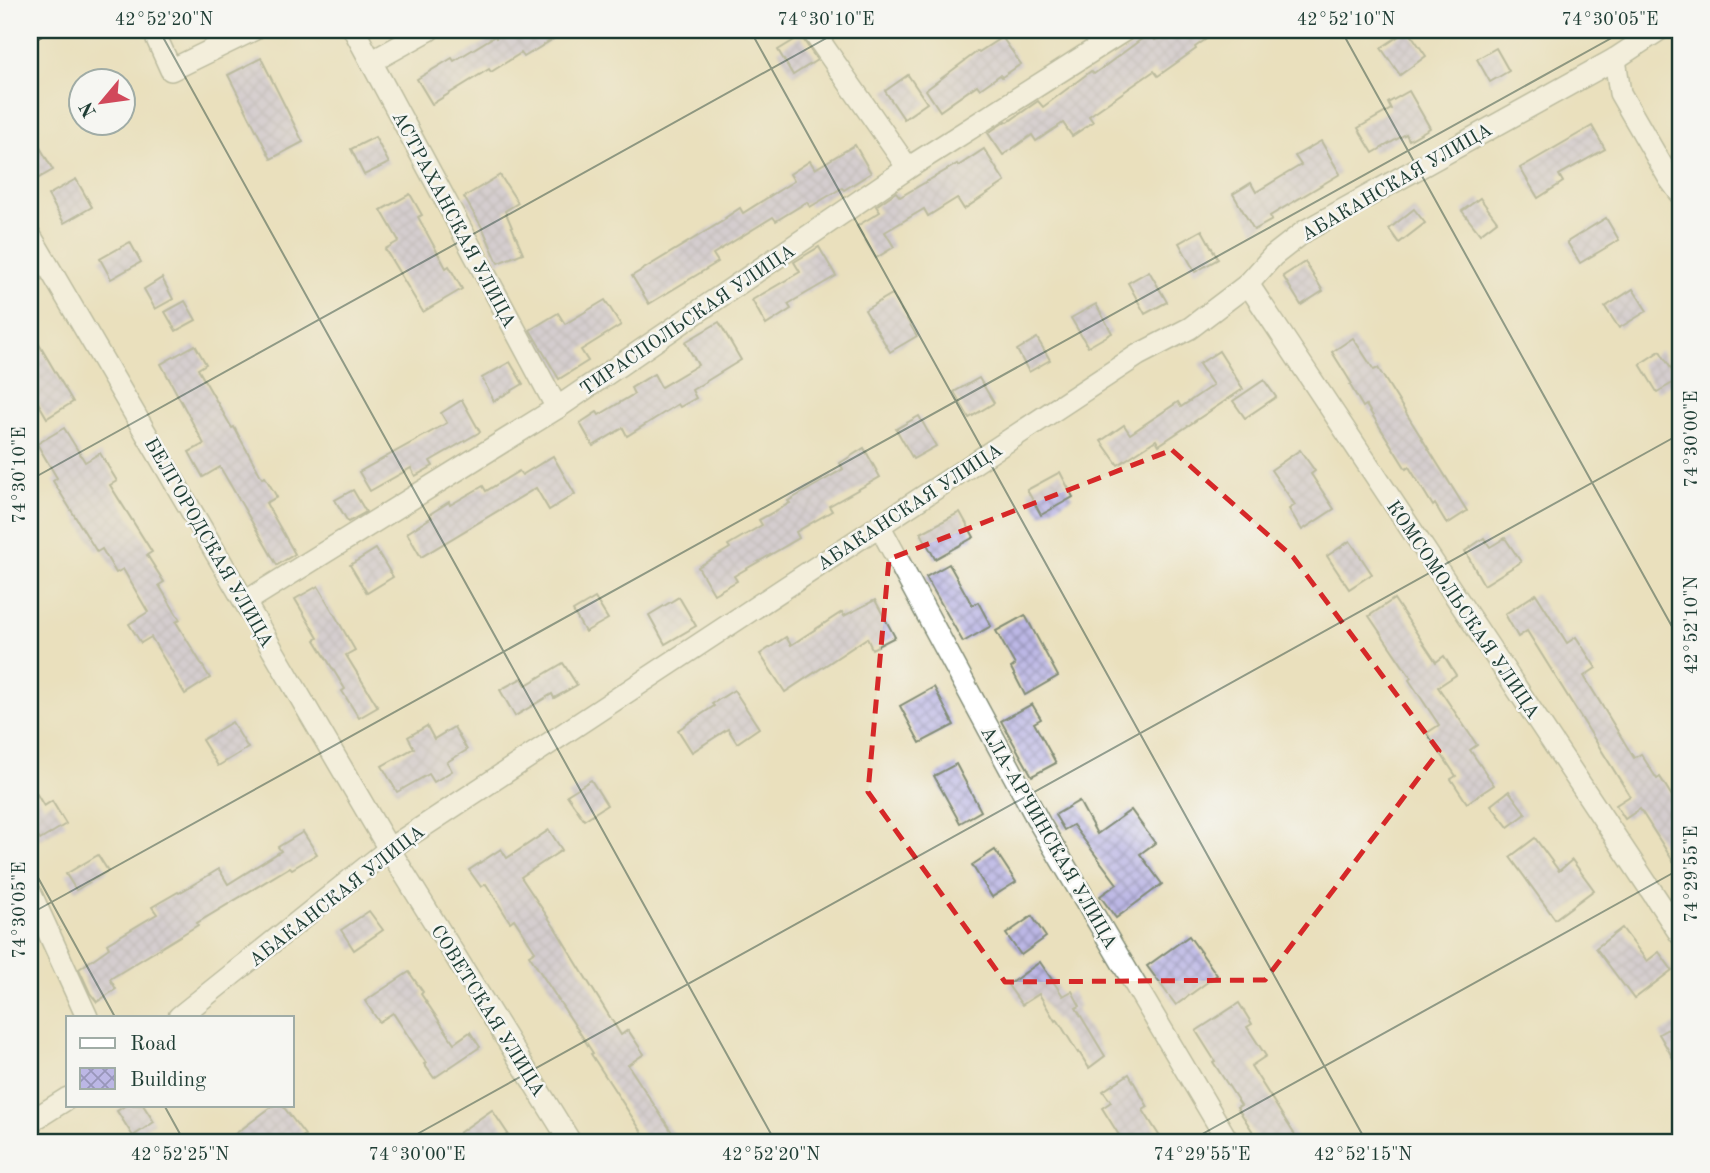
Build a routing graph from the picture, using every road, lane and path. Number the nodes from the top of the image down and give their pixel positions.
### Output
1 (153, 30) edge
2 (253, 30) edge
3 (354, 30) edge
4 (429, 30) edge
5 (812, 30) edge
6 (1125, 30) edge
7 (1659, 30) edge
8 (1615, 59) junction
9 (371, 62) junction
10 (908, 168) junction
11 (1680, 193) edge
12 (30, 235) edge
13 (1248, 284) junction
14 (557, 408) junction
15 (880, 525) junction
16 (245, 602) junction
17 (389, 849) junction
18 (407, 878) joint
19 (30, 892) edge
20 (1680, 934) edge
21 (87, 1016) edge
22 (180, 1016) edge
23 (66, 1099) edge
24 (30, 1122) edge
25 (571, 1143) edge
26 (1229, 1143) edge

1 - 2 street
3 - 9 street, АСТРАХАНСКАЯ УЛИЦА
4 - 9 street
5 - 10 street
6 - 10 street, ТИРАСПОЛЬСКАЯ УЛИЦА
7 - 8 street, АБАКАНСКАЯ УЛИЦА
8 - 11 street
8 - 13 street, АБАКАНСКАЯ УЛИЦА
9 - 14 street, АСТРАХАНСКАЯ УЛИЦА
10 - 14 street, ТИРАСПОЛЬСКАЯ УЛИЦА
12 - 16 street, БЕЛГОРОДСКАЯ УЛИЦА
13 - 15 street, АБАКАНСКАЯ УЛИЦА
13 - 20 street, КОМСОМОЛЬСКАЯ УЛИЦА
14 - 16 street, ТИРАСПОЛЬСКАЯ УЛИЦА
15 - 17 street, АБАКАНСКАЯ УЛИЦА
15 - 26 street, АЛА-АРЧИНСКАЯ УЛИЦА
16 - 17 street, БЕЛГОРОДСКАЯ УЛИЦА
17 - 18 street, БЕЛГОРОДСКАЯ УЛИЦА
17 - 22 street, АБАКАНСКАЯ УЛИЦА
18 - 25 street, СОВЕТСКАЯ УЛИЦА
19 - 21 street
23 - 24 street

